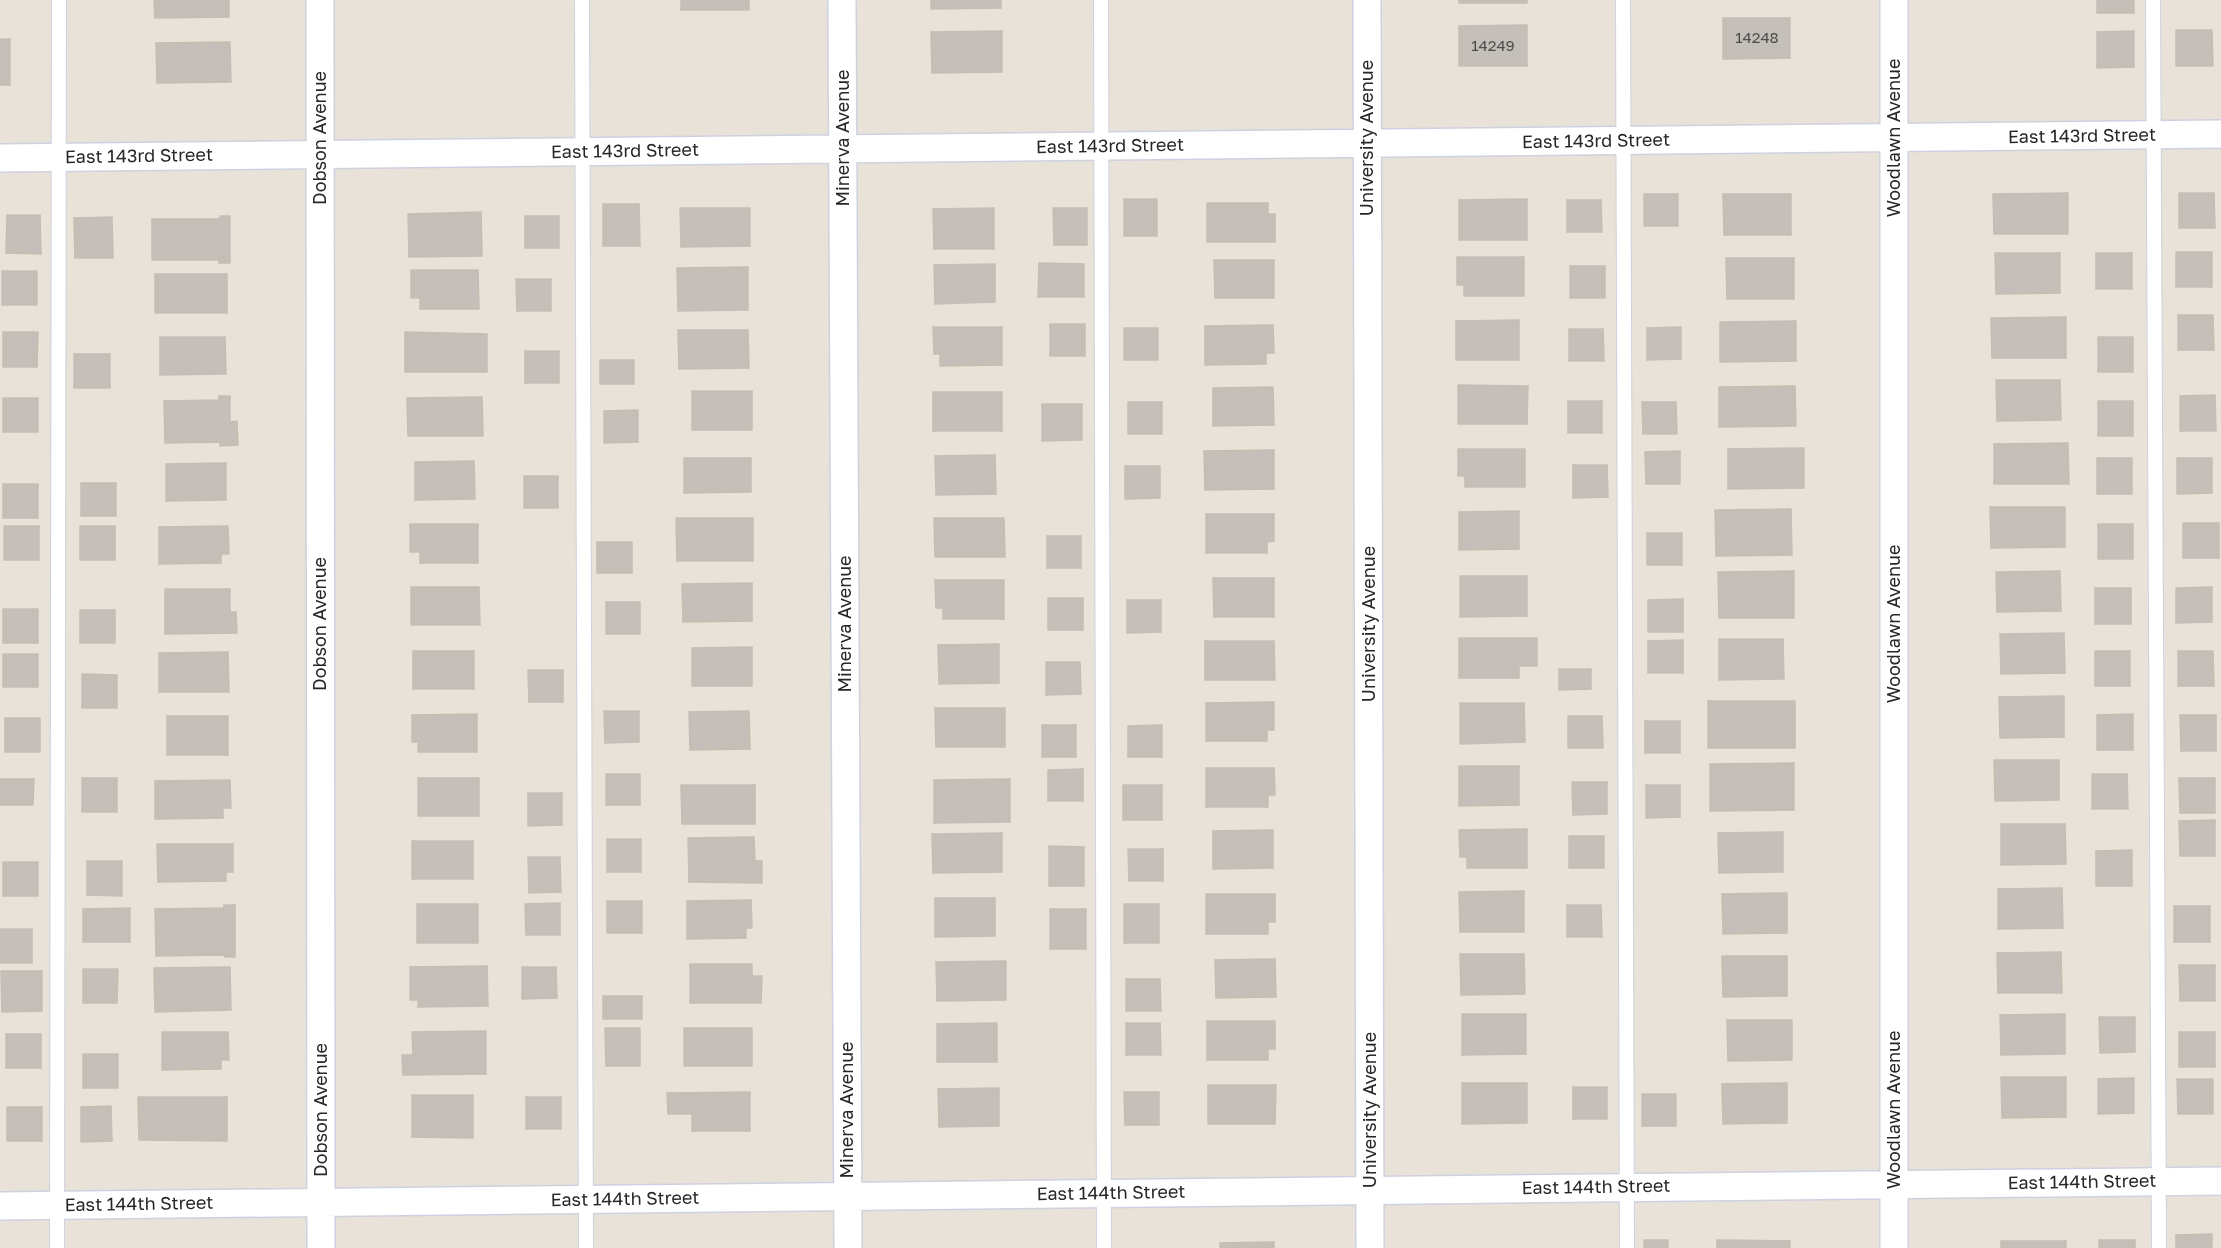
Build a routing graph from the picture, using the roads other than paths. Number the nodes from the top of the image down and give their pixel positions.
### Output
1 (59, 0) edge
2 (320, 0) edge
3 (582, 0) edge
4 (842, 0) edge
5 (1101, 0) edge
6 (1367, 0) edge
7 (1623, 0) edge
8 (1894, 0) edge
9 (2153, 0) edge
10 (2221, 134) edge
11 (2154, 135) junction
12 (1894, 138) junction
13 (1624, 141) junction
14 (1367, 143) junction
15 (1100, 146) junction
16 (843, 149) junction
17 (583, 151) junction
18 (320, 154) junction
19 (60, 157) junction
20 (0, 158) edge
21 (2159, 1181) junction
22 (2221, 1181) edge
23 (1894, 1184) junction
24 (1627, 1186) junction
25 (1370, 1190) junction
26 (1104, 1194) junction
27 (848, 1196) junction
28 (586, 1199) junction
29 (321, 1202) junction
30 (57, 1205) junction
31 (0, 1206) edge
32 (57, 1248) edge
33 (321, 1248) edge
34 (586, 1248) edge
35 (848, 1248) edge
36 (1104, 1248) edge
37 (1370, 1248) edge
38 (1627, 1248) edge
39 (1893, 1248) edge
40 (2159, 1248) edge

1 - 19 lane
2 - 18 street, Dobson Avenue
3 - 17 lane
4 - 16 street, Minerva Avenue
5 - 15 lane
6 - 14 street, University Avenue
7 - 13 lane
8 - 12 street, Woodlawn Avenue
9 - 11 lane
10 - 11 street, East 143rd Street
11 - 12 street, East 143rd Street
11 - 21 lane
12 - 13 street, East 143rd Street
12 - 23 street, Woodlawn Avenue
13 - 14 street, East 143rd Street
13 - 24 lane
14 - 15 street, East 143rd Street
14 - 25 street, University Avenue
15 - 16 street, East 143rd Street
15 - 26 lane
16 - 17 street, East 143rd Street
16 - 27 street, Minerva Avenue
17 - 18 street, East 143rd Street
17 - 28 lane
18 - 19 street, East 143rd Street
18 - 29 street, Dobson Avenue
19 - 20 street, East 143rd Street
19 - 30 lane
21 - 22 street, East 144th Street
21 - 23 street, East 144th Street
21 - 40 lane
23 - 24 street, East 144th Street
23 - 39 street, Woodlawn Avenue
24 - 25 street, East 144th Street
24 - 38 lane
25 - 26 street, East 144th Street
25 - 37 street, University Avenue
26 - 27 street, East 144th Street
26 - 36 lane
27 - 28 street, East 144th Street
27 - 35 street, Minerva Avenue
28 - 29 street, East 144th Street
28 - 34 lane
29 - 30 street, East 144th Street
29 - 33 street, Dobson Avenue
30 - 31 street, East 144th Street
30 - 32 lane

